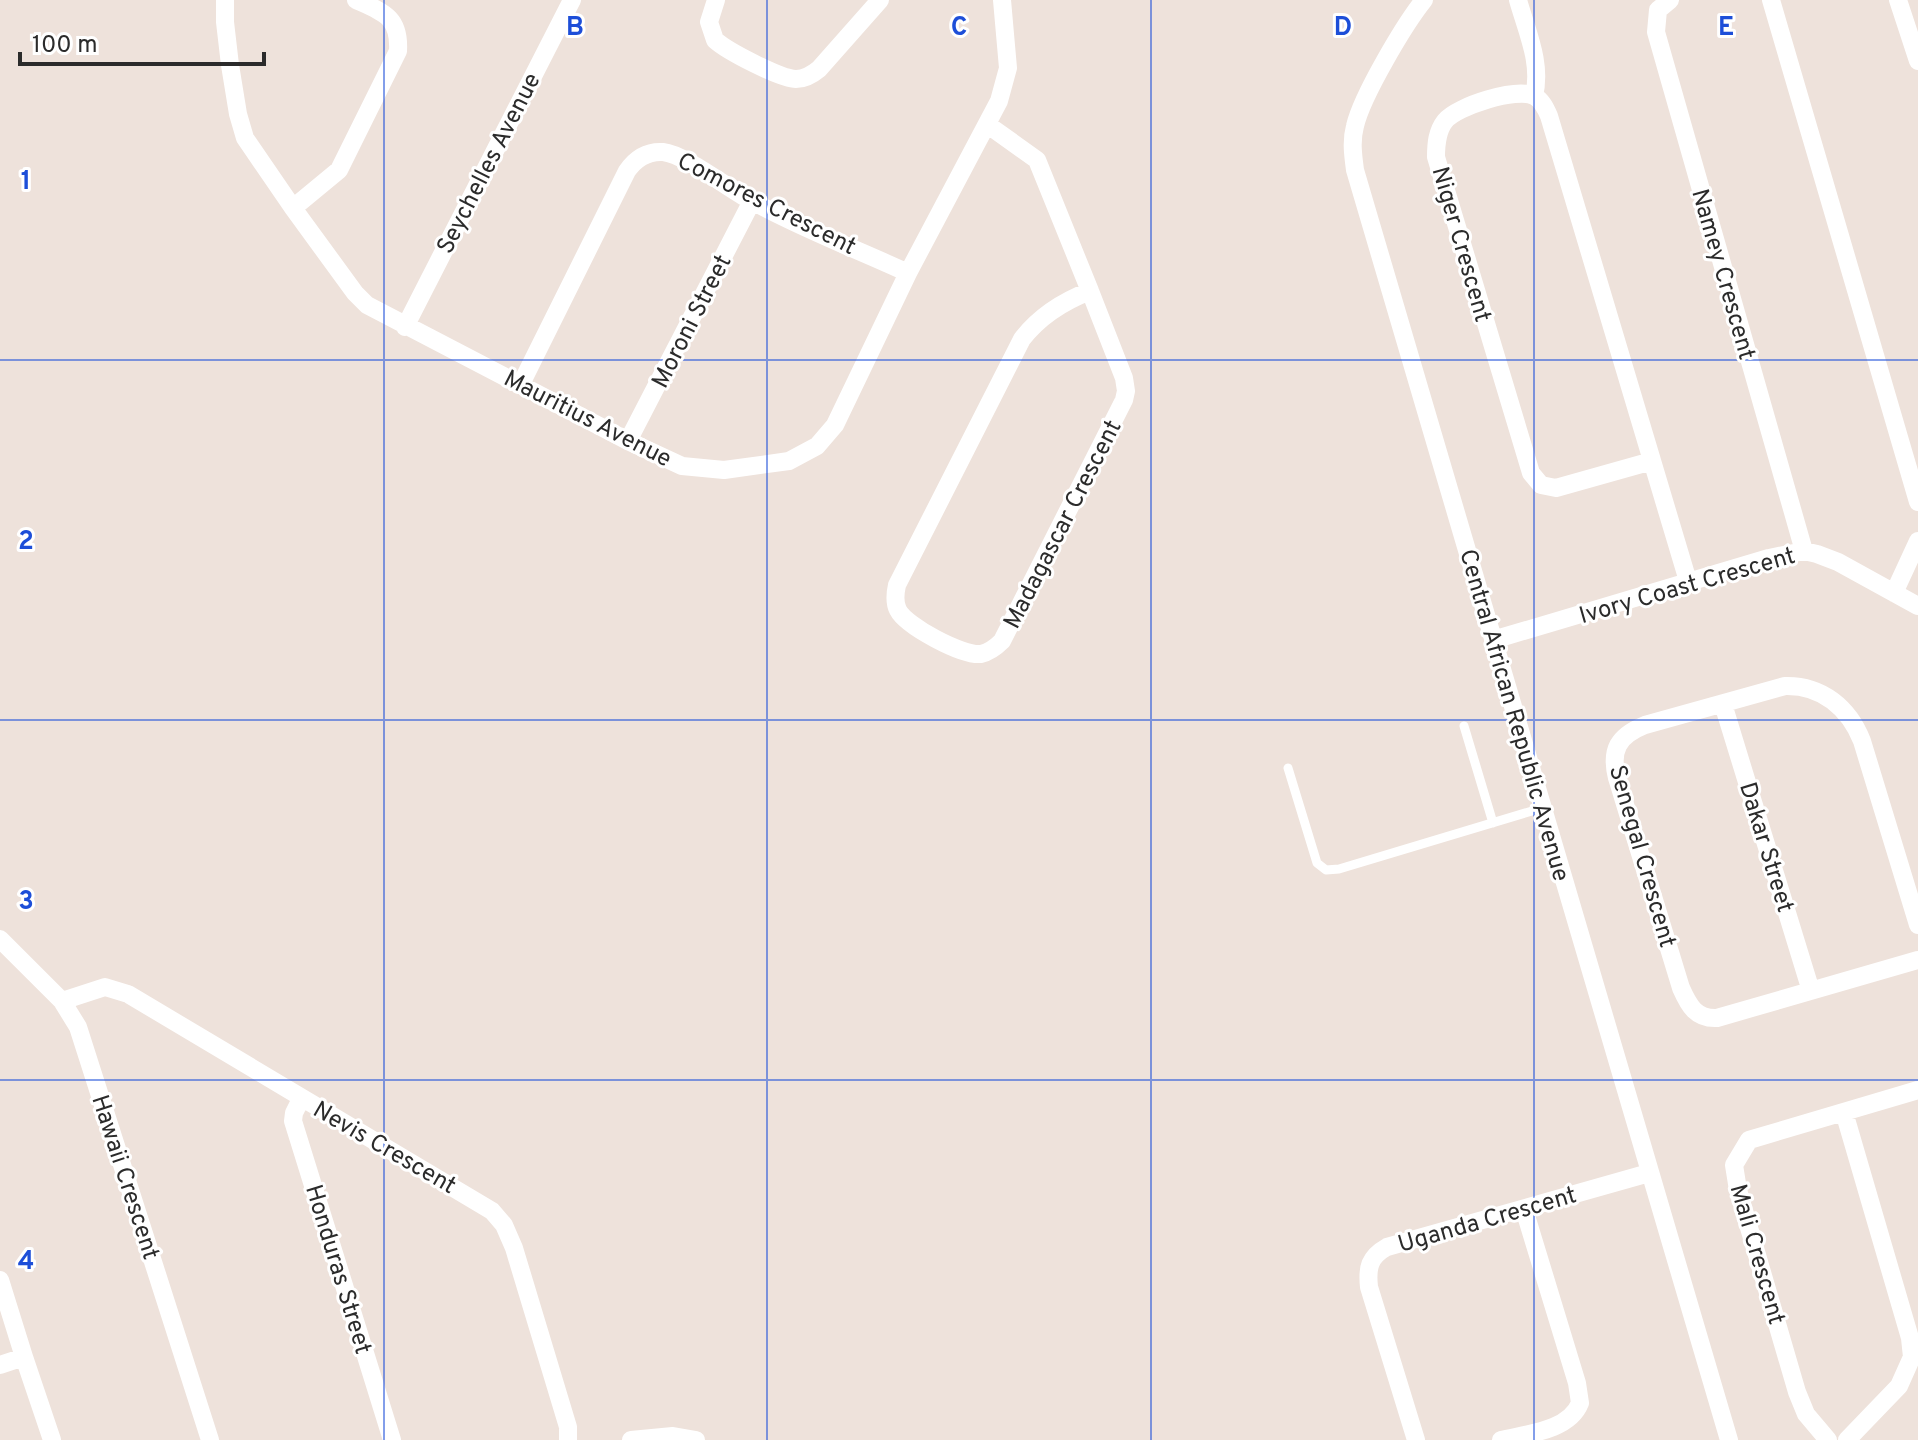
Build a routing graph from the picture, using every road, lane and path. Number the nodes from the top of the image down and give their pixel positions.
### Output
1 (225, 0) edge
2 (356, 0) edge
3 (572, 0) edge
4 (716, 0) edge
5 (880, 0) edge
6 (1002, 0) edge
7 (1424, 0) edge
8 (1518, 0) edge
9 (1670, 0) edge
10 (1771, 0) edge
11 (1898, 0) edge
12 (1918, 61) edge
13 (1534, 96) junction
14 (988, 125) junction
15 (752, 201) junction
16 (293, 208) junction
17 (908, 273) junction
18 (1090, 291) junction
19 (405, 327) junction
20 (521, 384) junction
21 (628, 441) junction
22 (1652, 461) junction
23 (1918, 502) edge
24 (1918, 541) edge
25 (1804, 551) junction
26 (1688, 581) junction
27 (1894, 593) junction
28 (1918, 606) edge
29 (1493, 640) junction
30 (1723, 704) junction
31 (1464, 726) dead end
32 (1288, 768) dead end
33 (1542, 808) junction
34 (1493, 823) junction
35 (1918, 925) edge
36 (0, 939) edge
37 (1918, 960) edge
38 (1811, 991) junction
39 (62, 1001) junction
40 (1918, 1090) edge
41 (301, 1099) junction
42 (1844, 1112) junction
43 (1649, 1173) junction
44 (1524, 1209) junction
45 (0, 1280) edge
46 (24, 1357) junction
47 (0, 1365) edge
48 (52, 1440) edge
49 (210, 1440) edge
50 (392, 1440) edge
51 (568, 1440) edge
52 (631, 1440) edge
53 (696, 1440) edge
54 (1416, 1440) edge
55 (1501, 1440) edge
56 (1729, 1440) edge
57 (1828, 1440) edge
58 (1847, 1440) edge

1 - 16 street, Mauritius Avenue
2 - 16 street
3 - 19 street, Seychelles Avenue
4 - 5 street
6 - 14 street, Mauritius Avenue
7 - 29 street, Central African Republic Avenue
8 - 13 street
9 - 25 street, Namey Crescent
10 - 23 street
11 - 12 street
13 - 22 street
13 - 22 street, Niger Crescent
14 - 17 street, Mauritius Avenue
14 - 18 street, Madagascar Crescent
15 - 17 street, Comores Crescent
15 - 20 street, Comores Crescent
15 - 21 street, Moroni Street
16 - 19 street, Mauritius Avenue
17 - 21 street, Mauritius Avenue
18 - 18 street, Madagascar Crescent
19 - 20 street, Mauritius Avenue
20 - 21 street, Mauritius Avenue
22 - 26 street
24 - 27 street
25 - 26 street, Ivory Coast Crescent
25 - 27 street, Ivory Coast Crescent
26 - 29 street, Ivory Coast Crescent
27 - 28 street, Ivory Coast Crescent
29 - 33 street, Central African Republic Avenue
30 - 35 street, Senegal Crescent
30 - 38 street, Dakar Street
30 - 38 street, Senegal Crescent
31 - 34 lane
32 - 34 lane
33 - 34 lane
33 - 43 street, Central African Republic Avenue
36 - 39 street, Hawaii Crescent
37 - 38 street, Senegal Crescent
39 - 41 street, Nevis Crescent
39 - 49 street, Hawaii Crescent
40 - 42 street, Mali Crescent
41 - 50 street, Honduras Street
41 - 51 street, Nevis Crescent
42 - 57 street, Mali Crescent
42 - 58 street
43 - 44 street, Uganda Crescent
43 - 56 street, Central African Republic Avenue
44 - 54 street, Uganda Crescent
44 - 55 street
45 - 46 street
46 - 47 street
46 - 48 street
52 - 53 street

